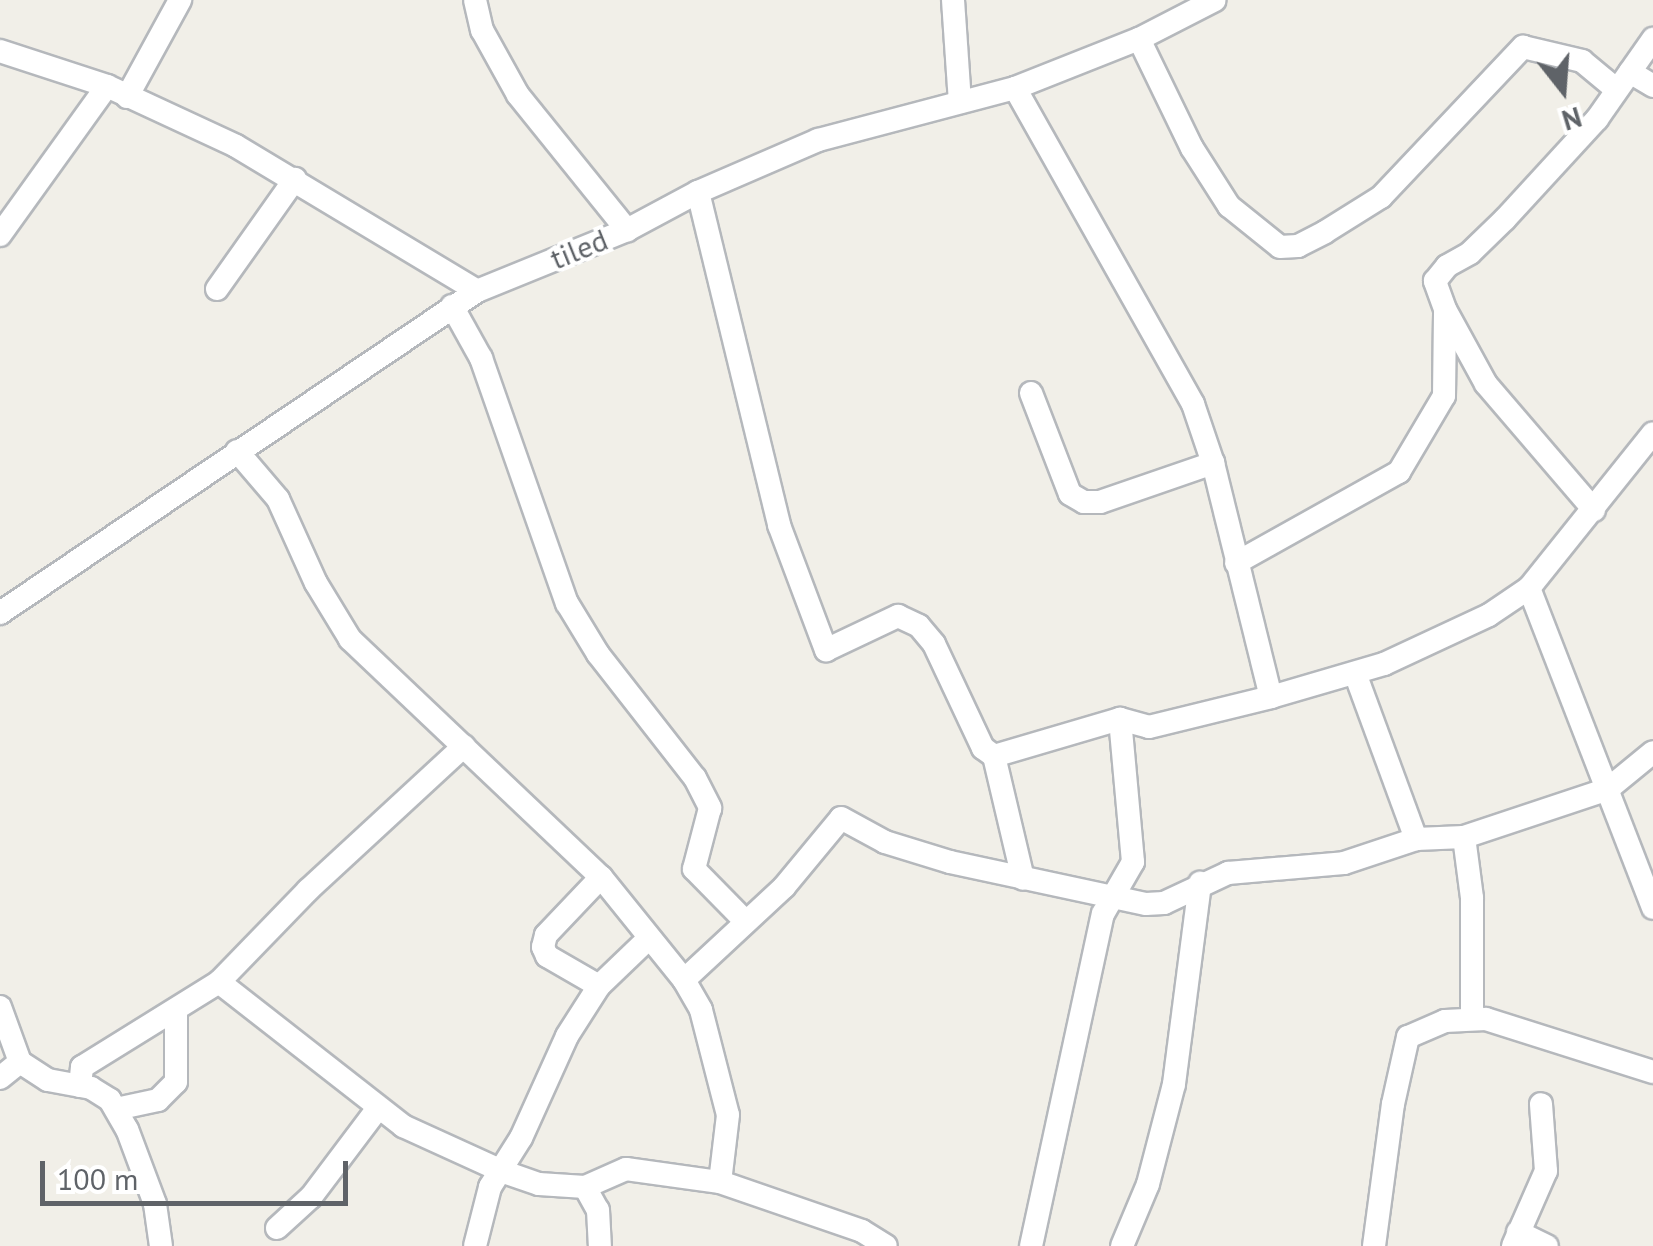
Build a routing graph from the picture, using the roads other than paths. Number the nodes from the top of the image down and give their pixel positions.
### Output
1 (180, 0) edge
2 (476, 0) edge
3 (953, 0) edge
4 (1215, 0) edge
5 (1140, 39) junction
6 (1653, 39) edge
7 (0, 51) edge
8 (1624, 81) junction
9 (1653, 86) edge
10 (1015, 88) junction
11 (117, 91) junction
12 (960, 102) junction
13 (294, 178) junction
14 (698, 192) junction
15 (628, 230) junction
16 (0, 234) edge
17 (216, 289) dead end
18 (477, 291) junction
19 (452, 306) junction
20 (1445, 309) junction
21 (1031, 392) dead end
22 (1653, 434) edge
23 (237, 451) junction
24 (1213, 463) junction
25 (1594, 510) junction
26 (1236, 563) junction
27 (1529, 588) junction
28 (0, 612) edge
29 (1355, 673) junction
30 (1271, 697) junction
31 (1120, 719) junction
32 (1149, 728) junction
33 (464, 746) junction
34 (1653, 752) edge
35 (1123, 754) junction
36 (994, 756) junction
37 (1608, 789) junction
38 (1464, 837) junction
39 (1416, 839) junction
40 (601, 877) junction
41 (1023, 879) junction
42 (1200, 883) junction
43 (1108, 905) junction
44 (1653, 908) edge
45 (746, 922) junction
46 (656, 946) junction
47 (708, 956) junction
48 (684, 980) junction
49 (219, 982) junction
50 (599, 986) junction
51 (0, 1008) edge
52 (176, 1011) junction
53 (1472, 1018) junction
54 (20, 1062) junction
55 (1653, 1072) edge
56 (0, 1078) edge
57 (80, 1086) junction
58 (1541, 1104) dead end
59 (378, 1108) junction
60 (116, 1109) junction
61 (504, 1172) junction
62 (720, 1182) junction
63 (590, 1196) junction
64 (841, 1224) junction
65 (277, 1228) dead end
66 (1516, 1239) edge
67 (161, 1246) edge
68 (475, 1246) edge
69 (600, 1246) edge
70 (830, 1246) edge
71 (886, 1246) edge
72 (1031, 1246) edge
73 (1122, 1246) edge
74 (1374, 1246) edge
75 (1547, 1246) edge

1 - 11 street
2 - 15 street
3 - 12 street
4 - 5 street, tiled
5 - 8 street
5 - 10 street, tiled
6 - 8 street
7 - 11 street
8 - 9 street
8 - 20 street
10 - 12 street, tiled
10 - 24 street
11 - 13 street
11 - 16 street
12 - 14 street, tiled
13 - 17 street
13 - 18 street
14 - 15 street, tiled
14 - 36 street
15 - 18 street, tiled
18 - 19 street, tiled
19 - 23 street, tiled
19 - 45 street
20 - 25 street
20 - 26 street
21 - 24 street
22 - 25 street
23 - 28 street, tiled
23 - 33 street
24 - 26 street
25 - 27 street
26 - 30 street
27 - 29 street
27 - 37 street
29 - 30 street
29 - 39 street
30 - 32 street
31 - 32 street
31 - 35 street
31 - 36 street
32 - 35 street
33 - 40 street
33 - 49 street
34 - 37 street
35 - 43 street
36 - 41 street
37 - 38 street
37 - 44 street
38 - 39 street
38 - 53 street
39 - 42 street
40 - 46 street
40 - 50 street
41 - 43 street
41 - 45 street
42 - 43 street
42 - 73 street
43 - 72 street
45 - 47 street
46 - 47 street
46 - 48 street
46 - 50 street
47 - 48 street
48 - 62 street
49 - 52 street
49 - 59 street
50 - 61 street
51 - 54 street
52 - 57 street
52 - 60 street
53 - 55 street
53 - 74 street
54 - 56 street
54 - 57 street
57 - 60 street
58 - 66 street
59 - 61 street
59 - 65 street
60 - 67 street
61 - 63 street
61 - 68 street
62 - 63 street
62 - 64 street
63 - 69 street
64 - 70 street
64 - 71 street
66 - 75 street

